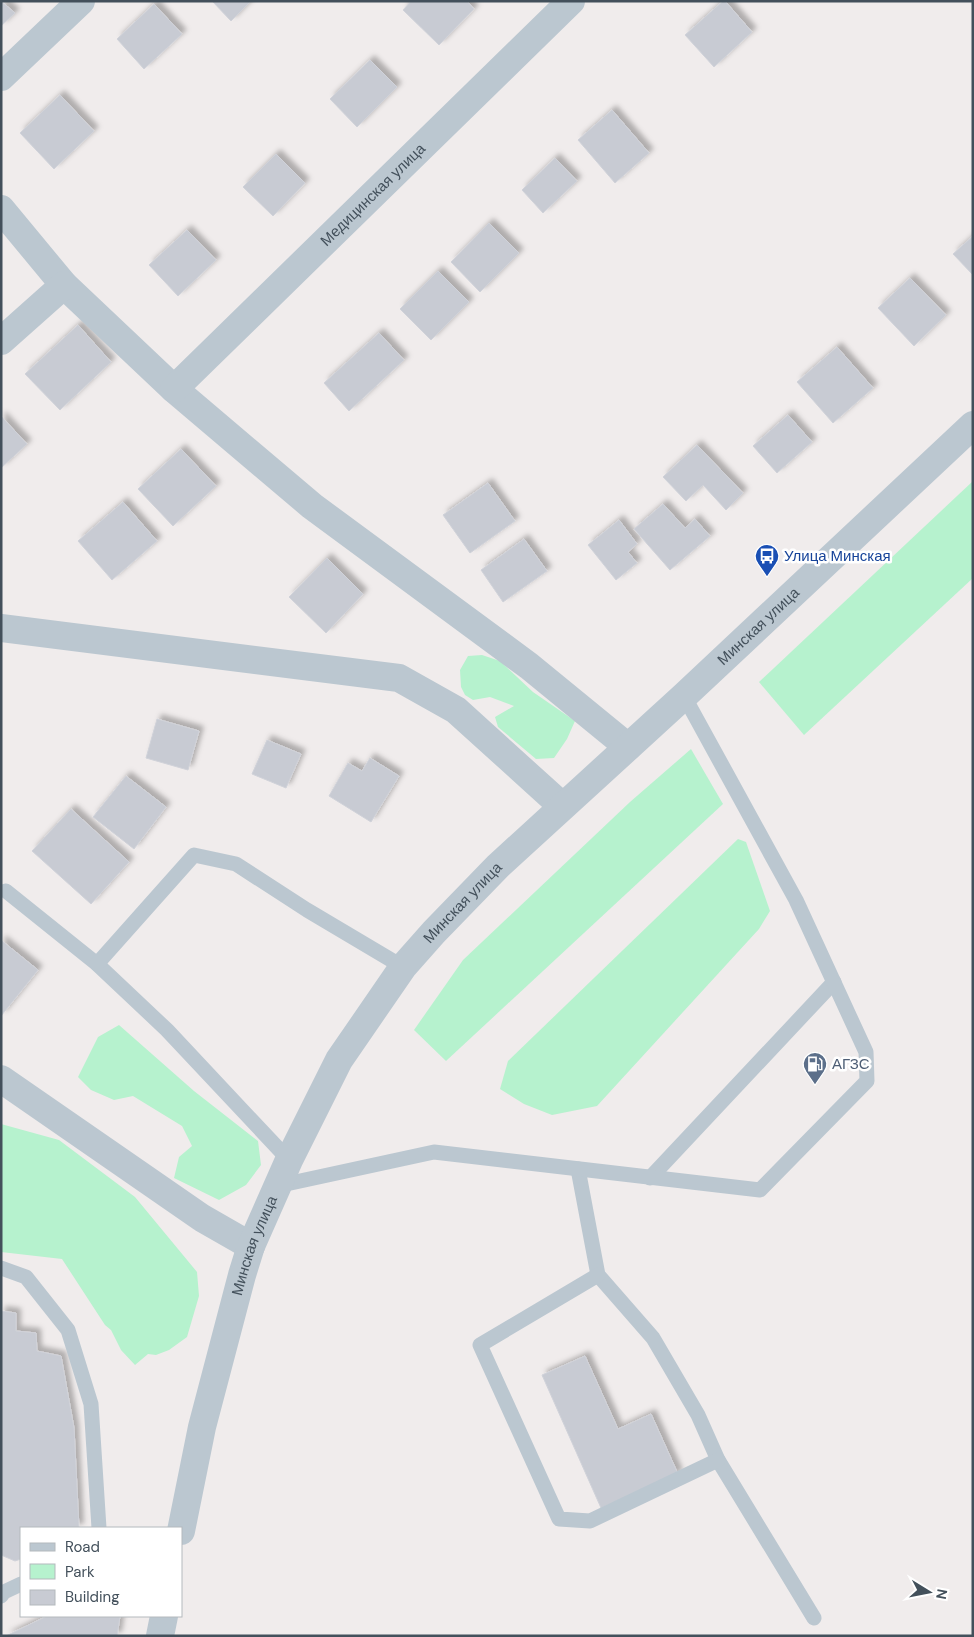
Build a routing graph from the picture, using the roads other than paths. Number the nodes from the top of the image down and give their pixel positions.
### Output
1 (81, 1) edge
2 (571, 1) edge
3 (1, 77) edge
4 (1, 209) edge
5 (64, 285) junction
6 (1, 341) edge
7 (174, 389) junction
8 (973, 425) edge
9 (1, 628) edge
10 (684, 696) junction
11 (628, 747) junction
12 (562, 806) junction
13 (6, 891) dead end
14 (97, 964) junction
15 (404, 967) junction
16 (834, 982) junction
17 (1, 1078) edge
18 (289, 1160) junction
19 (578, 1169) junction
20 (650, 1178) junction
21 (277, 1186) junction
22 (251, 1246) junction
23 (1, 1268) edge
24 (598, 1275) junction
25 (718, 1460) junction
26 (99, 1527) edge
27 (182, 1527) edge
28 (20, 1584) edge
29 (2, 1593) edge
30 (164, 1617) edge
31 (814, 1618) dead end
32 (160, 1636) edge

1 - 3 street
2 - 7 street, Медицинская улица
4 - 5 street
5 - 6 street
5 - 7 street
7 - 11 street
8 - 10 street, Минская улица
9 - 12 street
10 - 11 street, Минская улица
10 - 16 lane
11 - 12 street, Минская улица
12 - 15 street, Минская улица
13 - 14 lane
14 - 15 lane
14 - 18 lane
15 - 18 street, Минская улица
16 - 20 lane
16 - 20 lane
17 - 22 street
18 - 21 street, Минская улица
19 - 20 lane
19 - 21 lane
19 - 24 lane
21 - 22 street, Минская улица
22 - 27 street, Минская улица
23 - 26 lane
24 - 25 lane
24 - 25 lane
25 - 31 lane
28 - 29 lane
30 - 32 street

